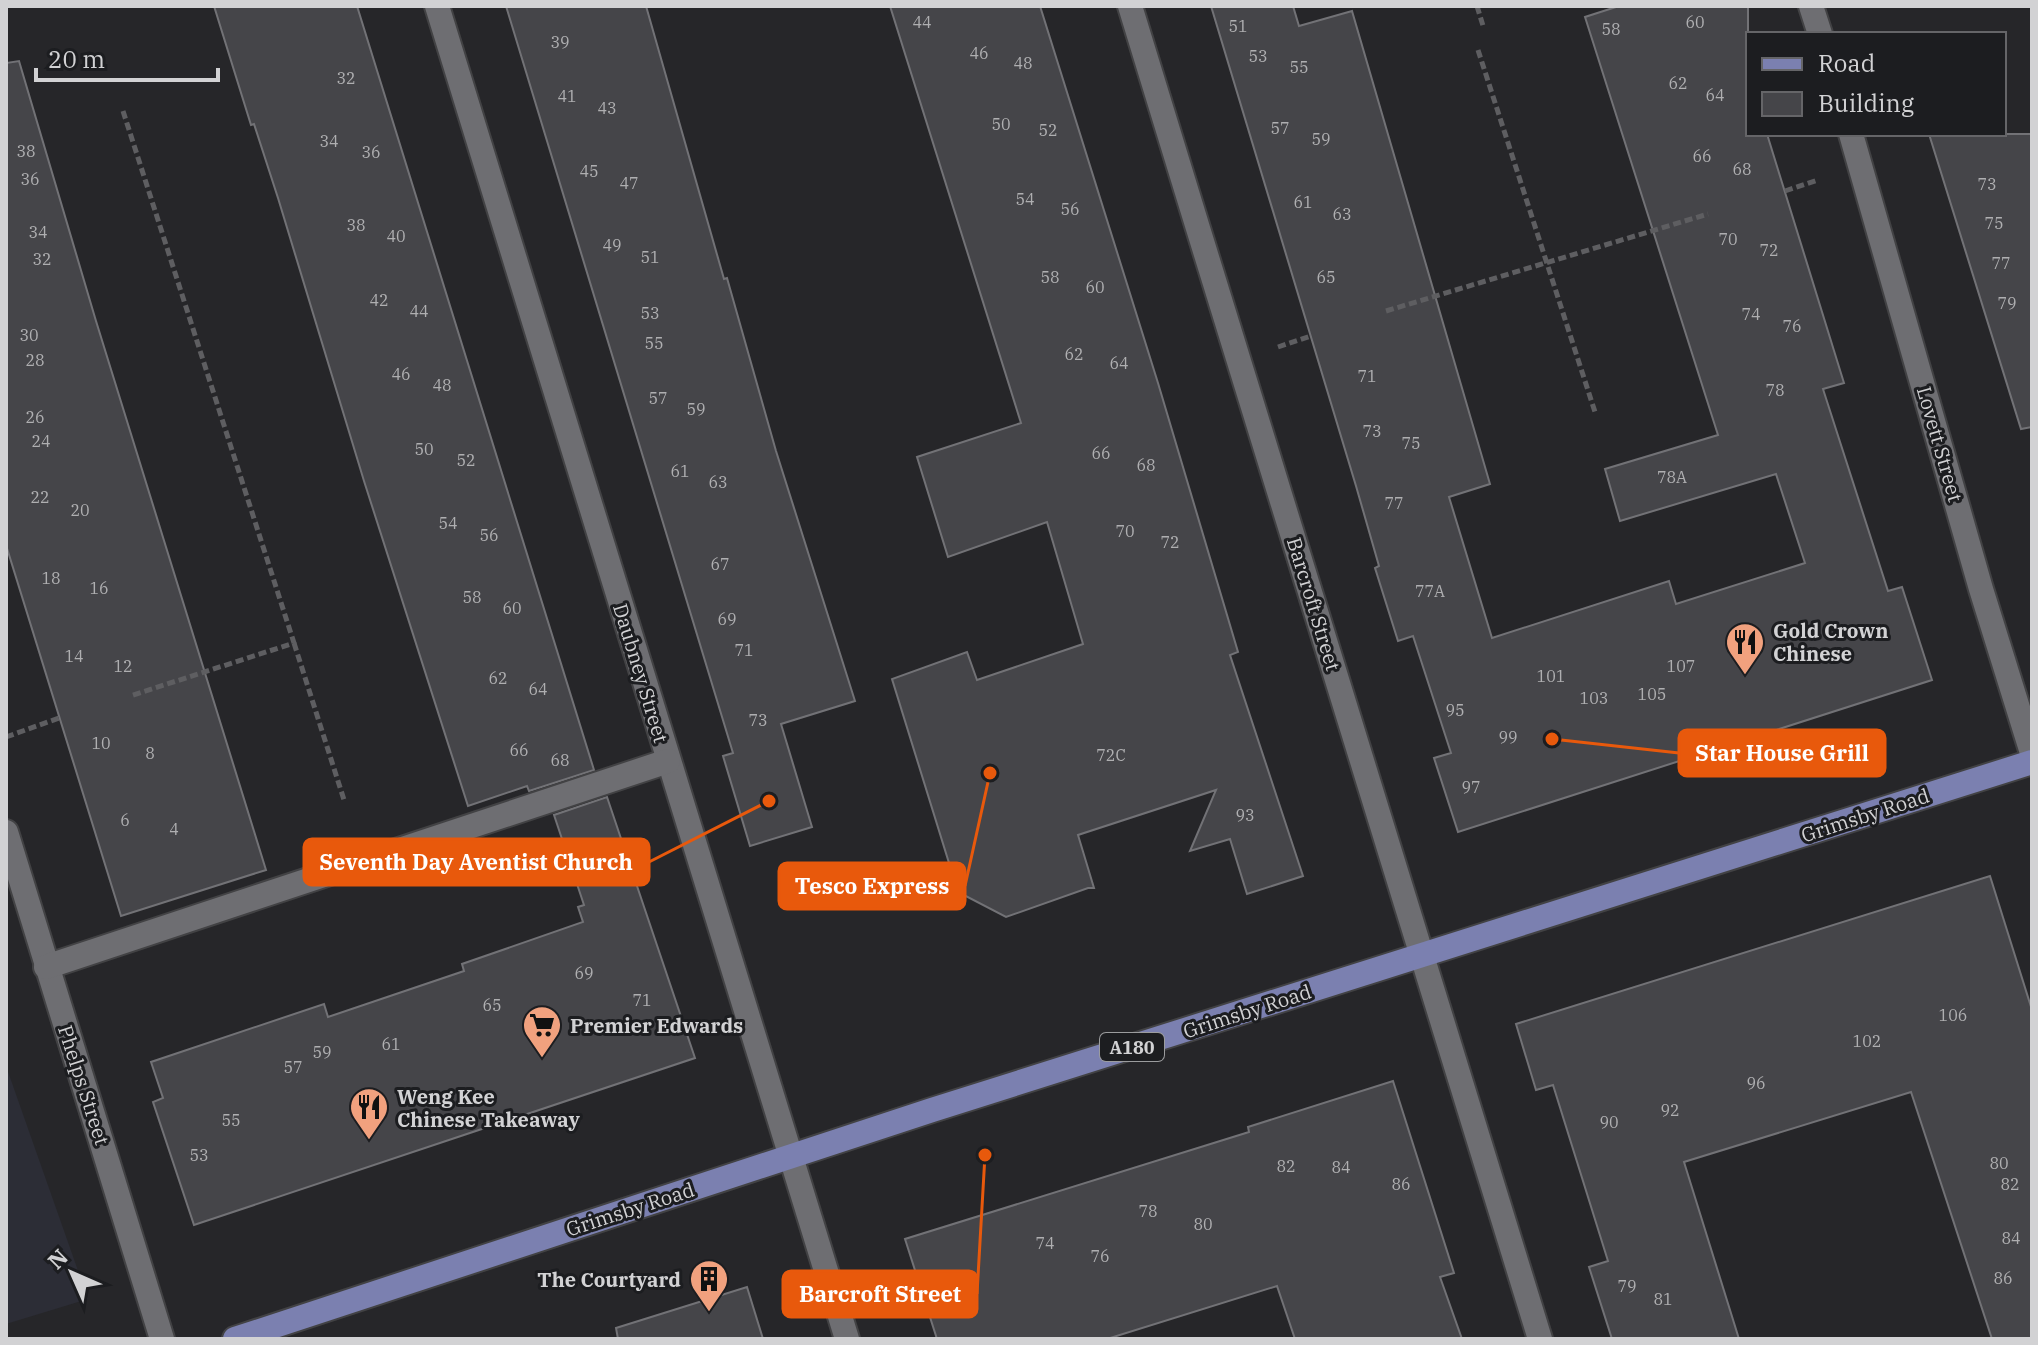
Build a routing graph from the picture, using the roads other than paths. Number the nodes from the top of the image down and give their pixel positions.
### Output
1 (437, 6) edge
2 (1130, 6) edge
3 (1811, 6) edge
4 (1819, 32) edge
5 (1852, 136) edge
6 (2032, 753) edge
7 (668, 761) junction
8 (2032, 762) edge
9 (6, 832) edge
10 (1425, 954) junction
11 (46, 967) junction
12 (789, 1157) junction
13 (162, 1339) edge
14 (235, 1339) edge
15 (847, 1339) edge
16 (1540, 1339) edge

1 - 7 street, Daubney Street
2 - 10 street, Barcroft Street
3 - 4 street
5 - 6 street, Lovett Street
7 - 11 street
7 - 12 street, Daubney Street
8 - 10 main road, Grimsby Road / A180
9 - 11 street, Phelps Street
10 - 12 main road, Grimsby Road / A180
10 - 16 street, Barcroft Street
11 - 13 street, Phelps Street
12 - 14 main road, Grimsby Road / A180
12 - 15 street, Daubney Street

